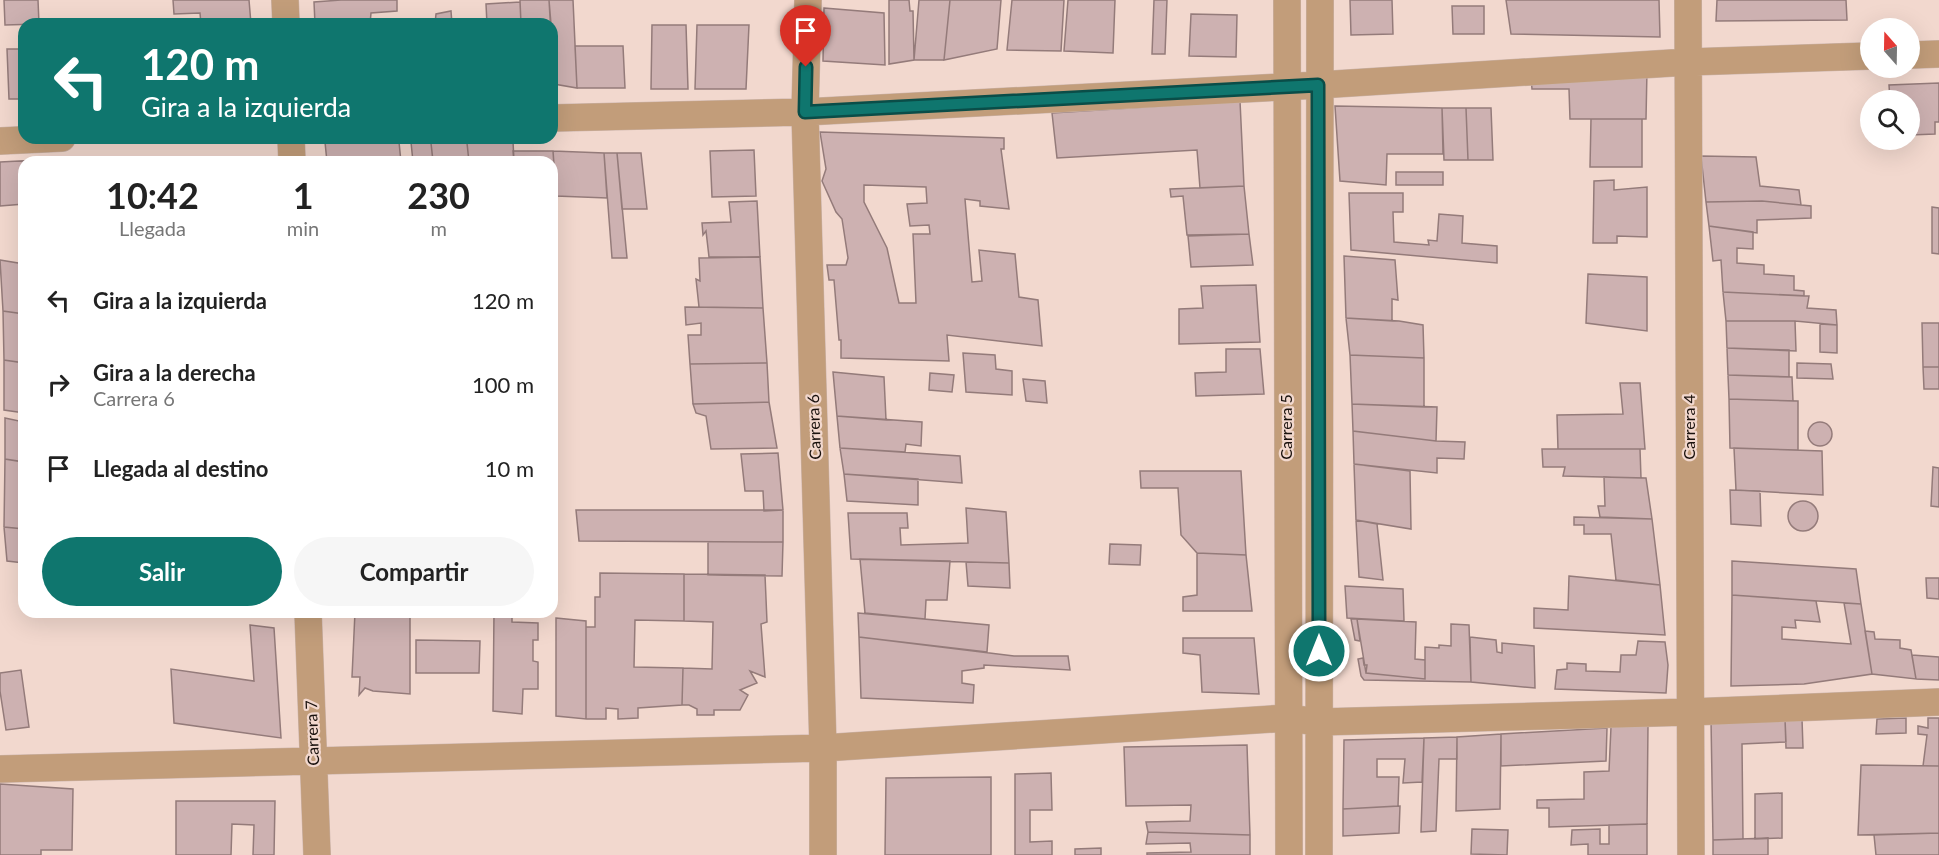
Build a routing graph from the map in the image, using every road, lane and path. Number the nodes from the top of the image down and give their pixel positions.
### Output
1 (285, 0) edge
2 (808, 0) edge
3 (1287, 0) edge
4 (1320, 0) edge
5 (1688, 0) edge
6 (286, 18) edge
7 (1939, 54) edge
8 (1920, 55) edge
9 (1860, 57) edge
10 (1688, 62) junction
11 (1318, 85) junction
12 (1286, 87) junction
13 (805, 112) junction
14 (558, 118) edge
15 (18, 140) edge
16 (0, 141) edge
17 (308, 618) edge
18 (1939, 702) edge
19 (1690, 712) junction
20 (1287, 718) junction
21 (1319, 722) junction
22 (823, 748) junction
23 (313, 762) junction
24 (0, 769) edge
25 (317, 855) edge
26 (823, 855) edge
27 (1289, 855) edge
28 (1319, 855) edge
29 (1691, 855) edge

1 - 6 street
2 - 13 street, Carrera 6
3 - 12 street, Carrera 5
4 - 11 street, Carrera 5
5 - 10 street, Carrera 4
7 - 8 street
9 - 10 street
10 - 11 street
10 - 19 street, Carrera 4
11 - 12 street
11 - 21 street, Carrera 5
12 - 13 street
12 - 20 street, Carrera 5
13 - 14 street
13 - 22 street, Carrera 6
15 - 16 street
17 - 23 street, Carrera 7
18 - 19 street
19 - 21 street
19 - 29 street, Carrera 4
20 - 21 street
20 - 22 street
20 - 27 street, Carrera 5
21 - 28 street, Carrera 5
22 - 23 street
22 - 26 street, Carrera 6
23 - 24 street
23 - 25 street, Carrera 7

